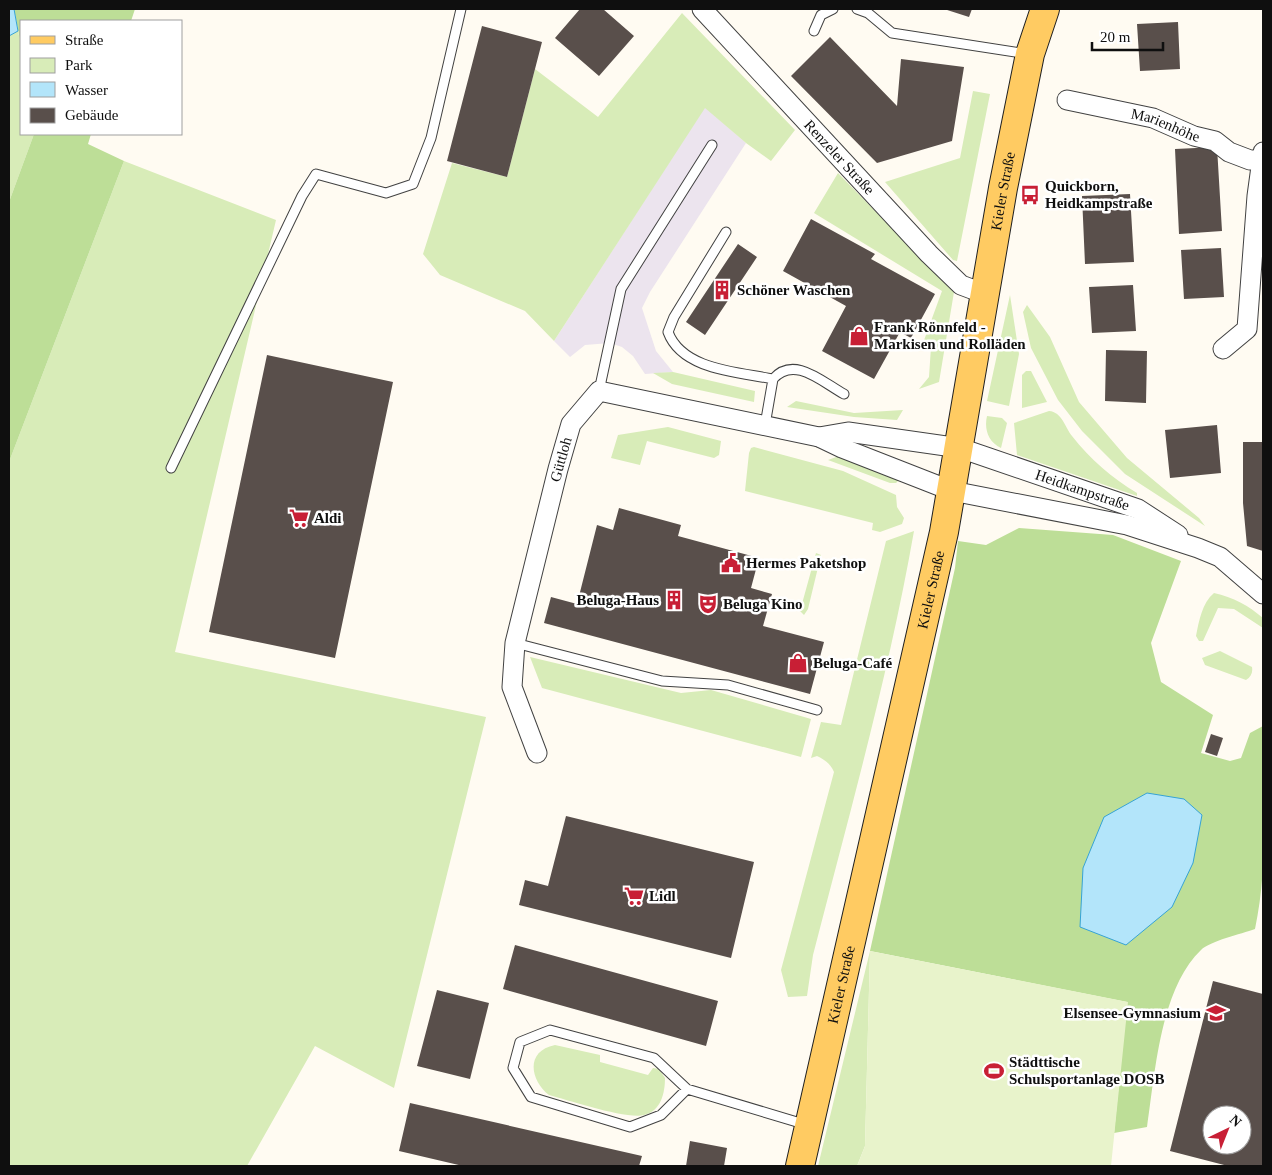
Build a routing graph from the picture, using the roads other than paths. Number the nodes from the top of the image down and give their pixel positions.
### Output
1 (461, 9) edge
2 (702, 9) edge
3 (833, 9) edge
4 (857, 9) edge
5 (1045, 9) edge
6 (814, 31) dead end
7 (1030, 54) junction
8 (1067, 100) dead end
9 (712, 145) dead end
10 (1262, 156) edge
11 (726, 232) dead end
12 (1256, 292) edge
13 (985, 294) junction
14 (1223, 349) dead end
15 (773, 379) junction
16 (599, 391) junction
17 (844, 394) dead end
18 (765, 425) junction
19 (819, 436) junction
20 (960, 448) junction
21 (171, 468) dead end
22 (952, 491) junction
23 (1198, 548) junction
24 (1263, 594) edge
25 (515, 643) junction
26 (817, 710) dead end
27 (537, 753) dead end
28 (687, 1089) junction
29 (810, 1126) junction
30 (800, 1166) edge

1 - 21 lane
2 - 13 street, Renzeler Straße
3 - 6 lane
4 - 7 lane
5 - 7 main road, Kieler Straße
7 - 13 main road, Kieler Straße
8 - 10 street, Marienhöhe
9 - 16 lane
10 - 12 street, Marienhöhe
11 - 15 lane
12 - 14 street, Marienhöhe
13 - 20 main road, Kieler Straße
15 - 17 lane
15 - 18 lane
16 - 18 street
16 - 25 street, Güttloh
18 - 19 street
19 - 20 street
19 - 22 street
20 - 22 main road, Kieler Straße
20 - 23 street, Heidkampstraße
22 - 23 street, Heidkampstraße
22 - 29 main road, Kieler Straße
23 - 24 street, Heidkampstraße
25 - 26 lane
25 - 27 street, Güttloh
28 - 28 lane
28 - 29 lane
29 - 30 main road, Kieler Straße

